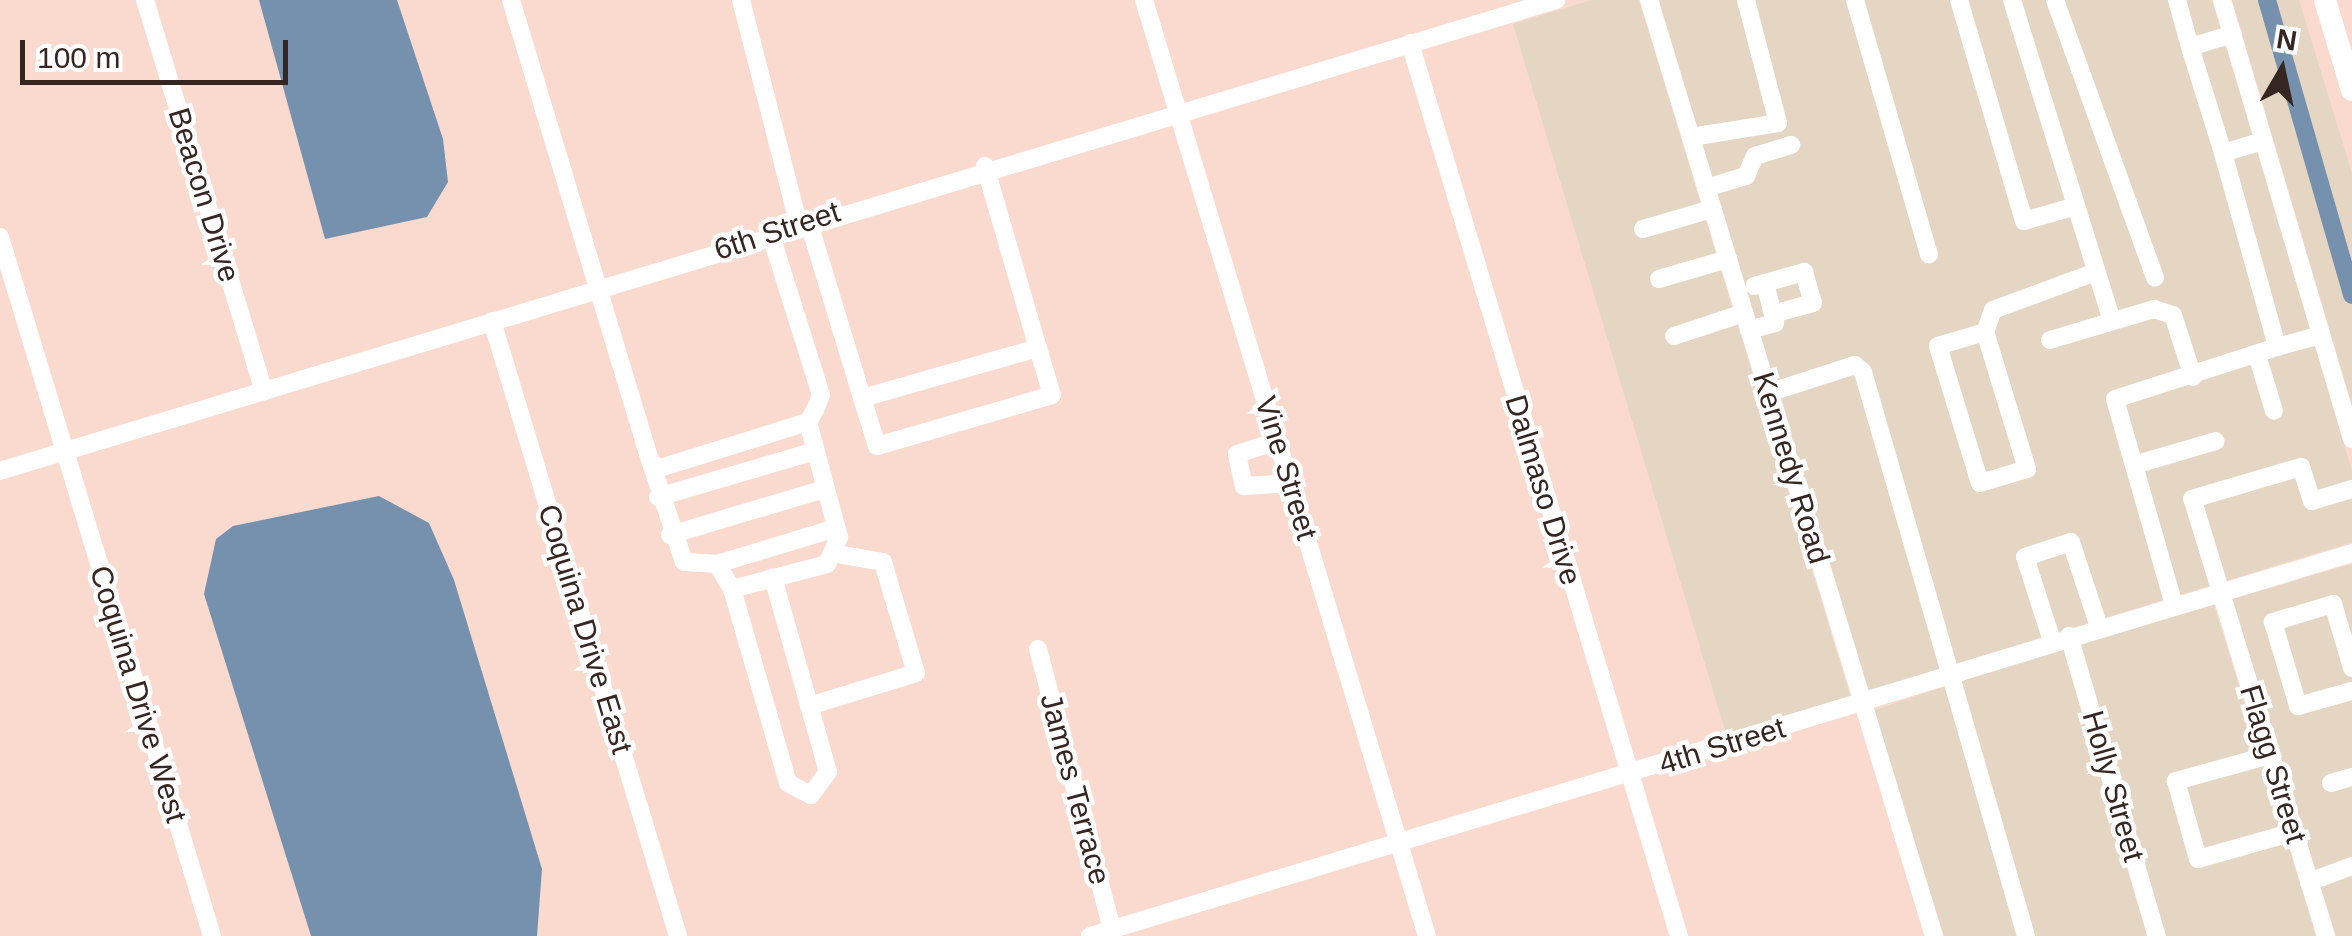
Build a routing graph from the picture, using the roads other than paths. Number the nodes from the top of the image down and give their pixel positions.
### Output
1 (144, 0) edge
2 (511, 0) edge
3 (741, 0) edge
4 (1144, 0) edge
5 (1556, 0) edge
6 (1650, 0) edge
7 (1746, 0) edge
8 (1855, 0) edge
9 (1959, 0) edge
10 (2012, 0) edge
11 (2054, 0) edge
12 (2176, 0) edge
13 (2222, 0) edge
14 (2325, 0) edge
15 (2233, 34) junction
16 (1410, 44) junction
17 (2190, 47) junction
18 (2352, 90) edge
19 (1177, 108) junction
20 (1691, 138) junction
21 (2264, 141) junction
22 (1791, 145) dead end
23 (2222, 153) junction
24 (985, 166) junction
25 (1706, 188) junction
26 (2076, 206) junction
27 (1712, 209) junction
28 (803, 221) junction
29 (1644, 229) dead end
30 (770, 232) junction
31 (0, 237) edge
32 (1929, 254) dead end
33 (1728, 260) junction
34 (2096, 272) junction
35 (2155, 278) dead end
36 (1659, 279) dead end
37 (1764, 283) junction
38 (597, 290) junction
39 (1737, 290) junction
40 (1773, 314) junction
41 (492, 322) junction
42 (1746, 322) junction
43 (2112, 322) junction
44 (1986, 332) junction
45 (2322, 335) junction
46 (1674, 336) dead end
47 (2050, 340) dead end
48 (2276, 347) junction
49 (1038, 348) junction
50 (2258, 358) junction
51 (2193, 376) junction
52 (264, 391) junction
53 (1768, 393) junction
54 (862, 398) junction
55 (2274, 411) dead end
56 (808, 422) junction
57 (2352, 439) edge
58 (1278, 441) junction
59 (2216, 441) dead end
60 (64, 452) junction
61 (812, 452) junction
62 (651, 463) junction
63 (2134, 465) junction
64 (0, 471) edge
65 (1290, 483) junction
66 (2352, 489) edge
67 (824, 490) junction
68 (658, 497) junction
69 (836, 528) junction
70 (670, 535) junction
71 (2352, 553) edge
72 (837, 554) junction
73 (717, 564) junction
74 (773, 578) junction
75 (732, 589) junction
76 (2220, 592) junction
77 (2174, 605) junction
78 (2099, 627) junction
79 (2061, 638) junction
80 (1038, 648) dead end
81 (2352, 668) edge
82 (1951, 674) junction
83 (2352, 690) edge
84 (1862, 703) junction
85 (809, 706) junction
86 (2270, 755) junction
87 (1628, 774) junction
88 (2352, 778) edge
89 (2332, 784) dead end
90 (2294, 832) junction
91 (1399, 844) junction
92 (2352, 866) edge
93 (2310, 882) junction
94 (1112, 930) junction
95 (2320, 931) edge
96 (212, 936) edge
97 (678, 936) edge
98 (1090, 936) edge
99 (1427, 936) edge
100 (1679, 936) edge
101 (1934, 936) edge
102 (2026, 936) edge
103 (2156, 936) edge

1 - 52 street, Beacon Drive
2 - 38 street
3 - 28 street
4 - 19 street, Vine Street
5 - 16 street, 6th Street
6 - 20 street, Kennedy Road
7 - 20 street
8 - 32 street
9 - 26 street
10 - 26 street
11 - 35 street
12 - 17 street
13 - 15 street
14 - 18 main road
15 - 17 street
15 - 21 street
16 - 19 street, 6th Street
16 - 87 street, Dalmaso Drive
17 - 23 street
19 - 24 street, 6th Street
19 - 58 street, Vine Street
20 - 25 street, Kennedy Road
21 - 23 street
21 - 45 street
22 - 25 street
23 - 48 street
24 - 28 street, 6th Street
24 - 49 street
25 - 27 street, Kennedy Road
26 - 34 street
27 - 29 street
27 - 33 street, Kennedy Road
28 - 30 street, 6th Street
28 - 54 street
30 - 38 street, 6th Street
30 - 56 street
31 - 60 street, Coquina Drive West
33 - 36 street
33 - 39 street, Kennedy Road
34 - 43 street
34 - 44 street
37 - 39 street
37 - 40 street
37 - 40 street
38 - 41 street, 6th Street
38 - 62 street
39 - 42 street, Kennedy Road
40 - 42 street
41 - 52 street, 6th Street
41 - 97 street, Coquina Drive East
42 - 46 street
42 - 53 street, Kennedy Road
43 - 47 street
43 - 51 street
44 - 44 street
45 - 48 street
45 - 57 street
48 - 50 street
49 - 54 street
49 - 54 street
50 - 51 street
50 - 55 street
51 - 63 street
52 - 60 street, 6th Street
53 - 82 street
53 - 84 street, Kennedy Road
56 - 61 street
56 - 62 street
58 - 65 street, Vine Street
58 - 65 street
59 - 63 street
60 - 64 street, 6th Street
60 - 96 street, Coquina Drive West
61 - 67 street
61 - 68 street
62 - 68 street
63 - 77 street
65 - 91 street, Vine Street
66 - 76 street, Flagg Street
67 - 69 street
67 - 70 street
68 - 70 street
69 - 72 street
69 - 73 street
70 - 73 street
71 - 76 street, 4th Street
72 - 74 street
72 - 85 street
73 - 75 street
74 - 75 street
74 - 85 street
75 - 85 street
76 - 77 street, 4th Street
76 - 86 street, Flagg Street
77 - 78 street, 4th Street
78 - 79 street, 4th Street
78 - 79 street, Holly Street
79 - 82 street, 4th Street
79 - 103 street, Holly Street
80 - 94 street, James Terrace
81 - 83 street
82 - 84 street, 4th Street
82 - 102 street
84 - 87 street, 4th Street
84 - 101 street, Kennedy Road
86 - 90 street, Flagg Street
86 - 90 street
87 - 91 street, 4th Street
87 - 100 street, Dalmaso Drive
88 - 89 street
90 - 93 street, Flagg Street
91 - 94 street, 4th Street
91 - 99 street, Vine Street
92 - 93 street
93 - 95 street, Flagg Street
94 - 98 street, 4th Street

